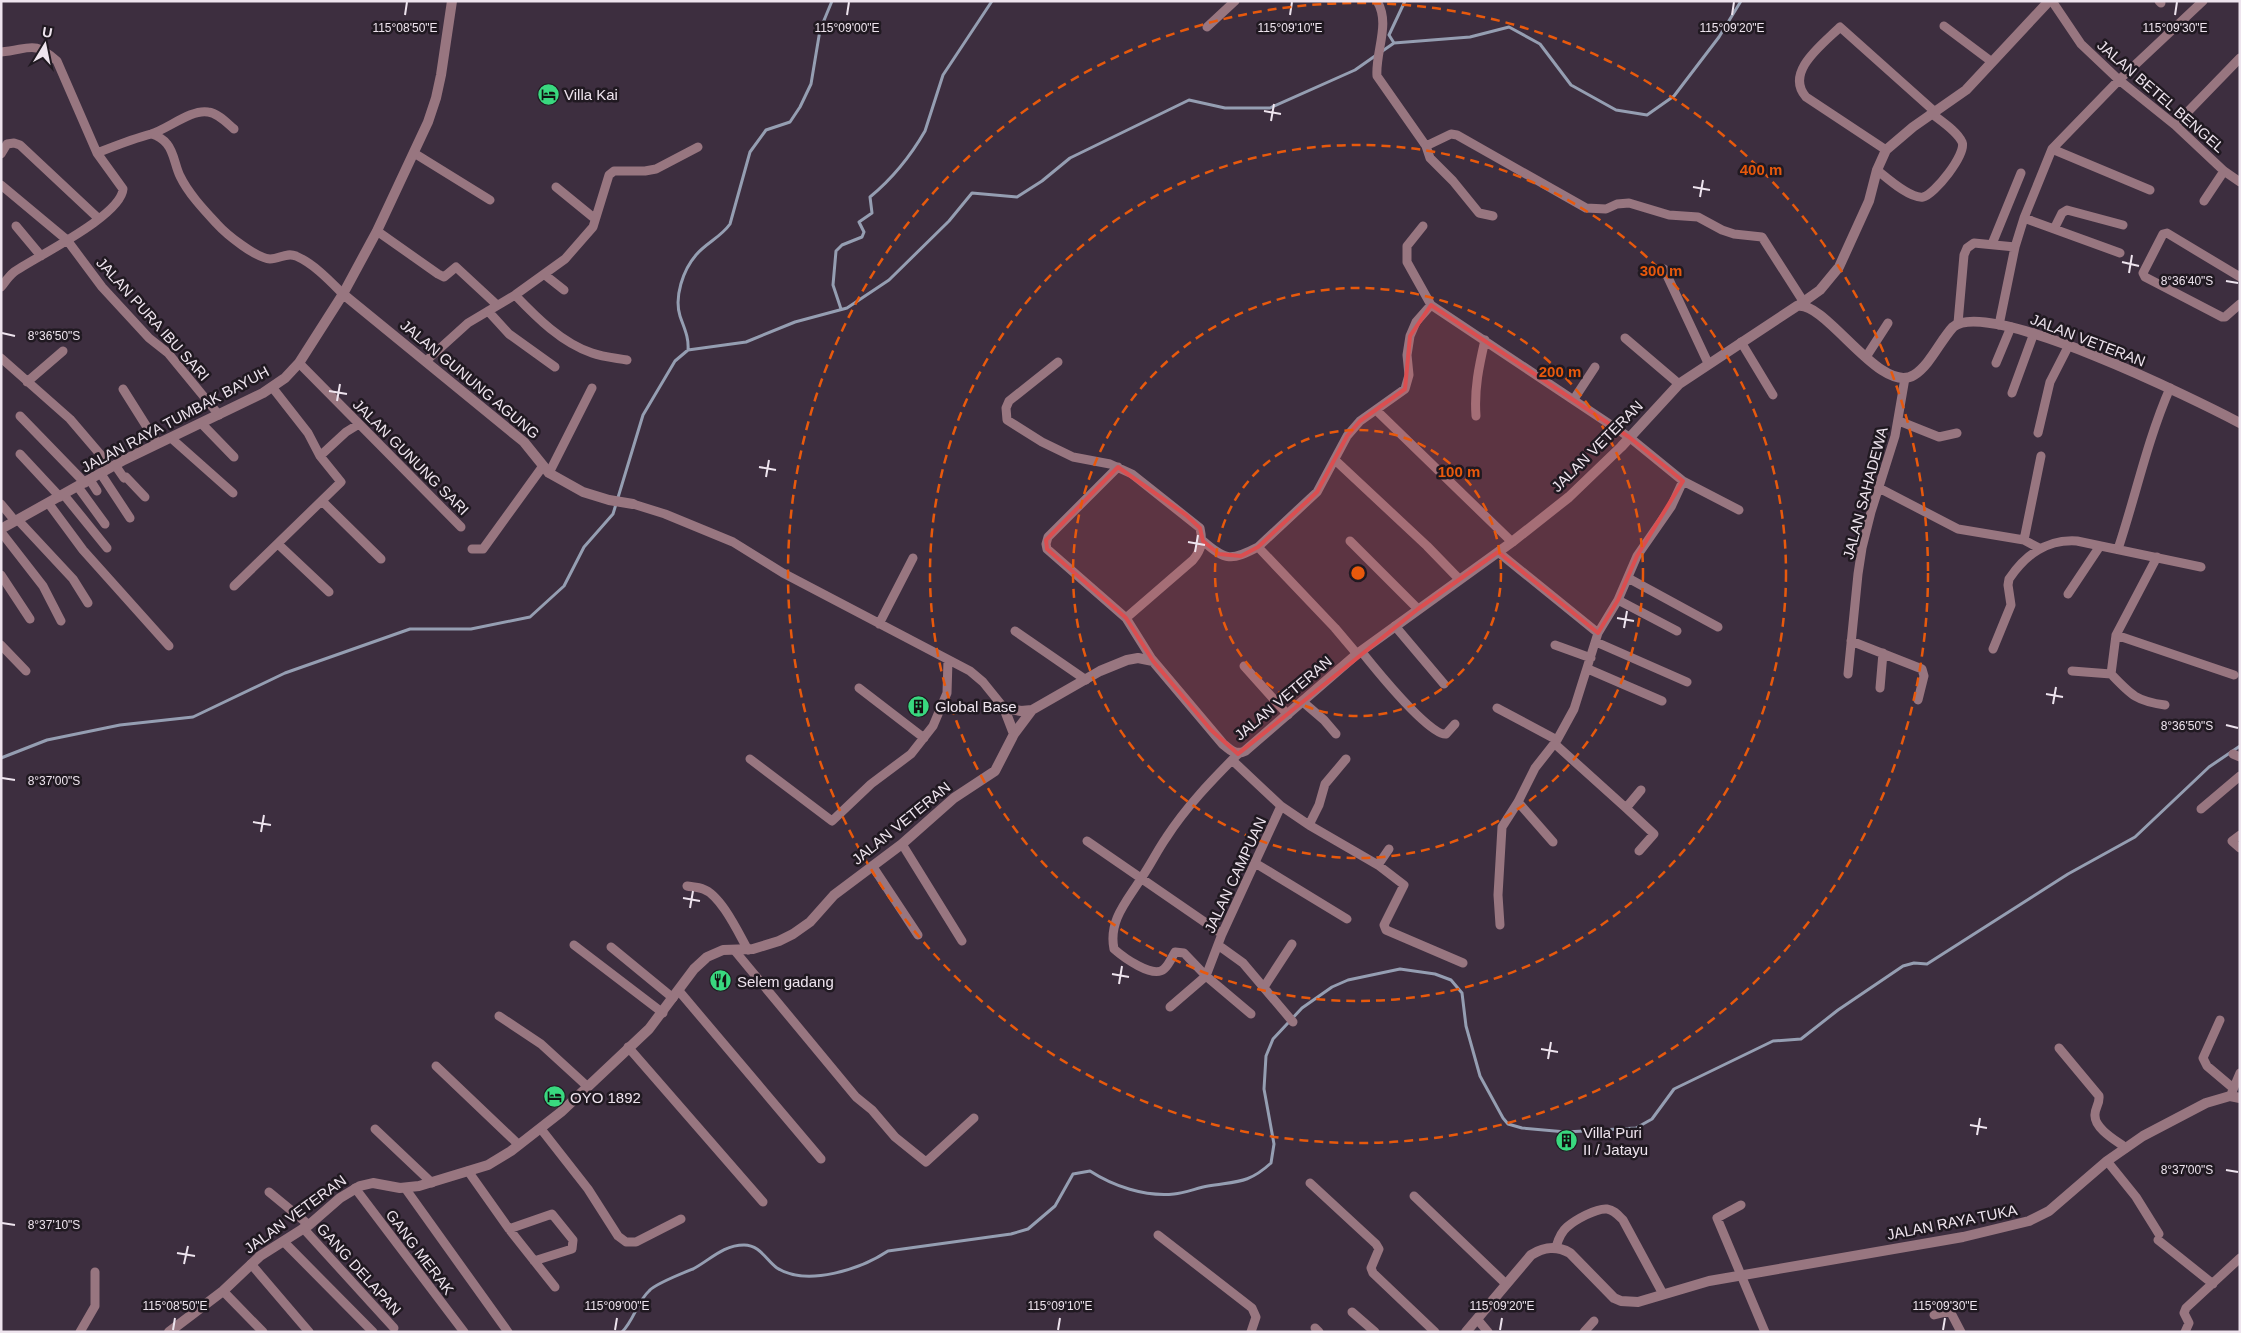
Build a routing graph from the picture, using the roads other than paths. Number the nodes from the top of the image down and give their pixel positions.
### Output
1 (452, 1) edge
2 (1235, 1) edge
3 (1376, 1) edge
4 (2051, 1) edge
5 (2203, 1) edge
6 (1944, 26) dead end
7 (1207, 27) dead end
8 (1, 52) edge
9 (2240, 58) edge
10 (1992, 62) junction
11 (2119, 80) junction
12 (1932, 112) junction
13 (2176, 125) junction
14 (234, 129) dead end
15 (152, 134) junction
16 (1426, 146) junction
17 (698, 147) dead end
18 (2052, 149) junction
19 (1886, 150) junction
20 (97, 153) junction
21 (414, 153) junction
22 (1, 154) edge
23 (1877, 170) junction
24 (2224, 171) junction
25 (2021, 173) dead end
26 (2240, 182) edge
27 (1, 185) edge
28 (556, 187) dead end
29 (2150, 190) dead end
30 (490, 200) dead end
31 (2204, 201) dead end
32 (1492, 216) dead end
33 (594, 218) junction
34 (2024, 218) junction
35 (99, 219) junction
36 (2123, 225) dead end
37 (16, 226) dead end
38 (1423, 226) dead end
39 (2054, 229) junction
40 (377, 230) junction
41 (67, 240) junction
42 (1992, 244) junction
43 (2014, 247) junction
44 (2120, 253) dead end
45 (41, 256) junction
46 (1664, 269) dead end
47 (545, 275) junction
48 (2240, 276) edge
49 (1, 287) edge
50 (564, 290) dead end
51 (343, 294) junction
52 (515, 295) junction
53 (1801, 303) junction
54 (2240, 304) edge
55 (497, 305) junction
56 (1431, 305) junction
57 (488, 311) junction
58 (1888, 323) dead end
59 (1958, 323) junction
60 (1999, 325) junction
61 (2011, 327) junction
62 (2034, 333) junction
63 (1625, 338) dead end
64 (1485, 340) junction
65 (1741, 342) junction
66 (2069, 345) junction
67 (63, 351) dead end
68 (1866, 357) junction
69 (1, 358) edge
70 (627, 360) dead end
71 (426, 361) junction
72 (1058, 362) dead end
73 (299, 363) junction
74 (1708, 363) junction
75 (1996, 364) dead end
76 (555, 367) dead end
77 (1595, 367) dead end
78 (1905, 378) junction
79 (27, 382) junction
80 (1679, 384) junction
81 (272, 388) junction
82 (592, 388) dead end
83 (2170, 388) junction
84 (123, 389) dead end
85 (2012, 393) dead end
86 (1773, 395) dead end
87 (1574, 399) junction
88 (1376, 410) junction
89 (219, 415) junction
90 (20, 416) dead end
91 (1476, 416) dead end
92 (1898, 421) junction
93 (2240, 423) edge
94 (202, 424) junction
95 (359, 424) junction
96 (1957, 433) dead end
97 (2038, 433) dead end
98 (1629, 437) junction
99 (171, 438) junction
100 (156, 444) junction
101 (20, 454) dead end
102 (320, 456) junction
103 (2041, 456) dead end
104 (234, 457) dead end
105 (1335, 460) junction
106 (113, 466) junction
107 (1118, 467) junction
108 (546, 470) junction
109 (101, 474) junction
110 (1683, 482) junction
111 (84, 483) junction
112 (1879, 488) junction
113 (97, 492) dead end
114 (233, 493) dead end
115 (62, 496) junction
116 (145, 497) dead end
117 (322, 501) junction
118 (1, 504) edge
119 (49, 504) junction
120 (633, 504) joint
121 (1739, 510) dead end
122 (130, 518) dead end
123 (17, 520) junction
124 (105, 524) dead end
125 (462, 527) dead end
126 (1, 531) edge
127 (2024, 540) junction
128 (1203, 541) junction
129 (1350, 541) dead end
130 (1512, 542) junction
131 (278, 544) junction
132 (2100, 546) junction
133 (1258, 547) junction
134 (107, 548) dead end
135 (2039, 548) junction
136 (472, 549) dead end
137 (2118, 549) junction
138 (1498, 552) junction
139 (2157, 556) junction
140 (913, 558) dead end
141 (381, 559) dead end
142 (2201, 567) dead end
143 (1, 575) edge
144 (1628, 578) junction
145 (1459, 579) junction
146 (234, 586) dead end
147 (330, 592) dead end
148 (2068, 594) dead end
149 (1618, 600) junction
150 (88, 603) dead end
151 (1418, 609) junction
152 (1126, 618) junction
153 (30, 620) dead end
154 (61, 622) dead end
155 (879, 624) junction
156 (1395, 626) junction
157 (1718, 627) dead end
158 (1677, 630) dead end
159 (1015, 631) dead end
160 (1598, 633) junction
161 (2116, 635) junction
162 (1851, 641) junction
163 (1596, 642) junction
164 (1555, 645) dead end
165 (1, 646) edge
166 (169, 646) dead end
167 (1993, 650) dead end
168 (1883, 653) junction
169 (1361, 654) junction
170 (1591, 658) junction
171 (948, 660) junction
172 (1153, 661) junction
173 (1244, 666) dead end
174 (1588, 669) junction
175 (26, 671) dead end
176 (2072, 672) dead end
177 (1848, 674) dead end
178 (2111, 674) junction
179 (2234, 675) dead end
180 (1086, 680) junction
181 (1687, 682) dead end
182 (1444, 684) dead end
183 (859, 688) dead end
184 (1880, 688) dead end
185 (1918, 700) dead end
186 (1662, 701) dead end
187 (1303, 702) junction
188 (2165, 705) dead end
189 (1004, 708) junction
190 (1497, 708) dead end
191 (1032, 710) junction
192 (1288, 715) junction
193 (1455, 724) dead end
194 (1014, 734) junction
195 (1336, 734) dead end
196 (924, 738) junction
197 (1556, 742) junction
198 (1235, 757) junction
199 (750, 759) dead end
200 (1346, 759) dead end
201 (2240, 776) edge
202 (1641, 790) dead end
203 (1518, 802) junction
204 (1281, 806) junction
205 (1626, 808) junction
206 (2201, 809) dead end
207 (1310, 825) junction
208 (2240, 835) edge
209 (1087, 841) dead end
210 (1553, 842) dead end
211 (902, 844) junction
212 (2240, 848) edge
213 (1389, 849) dead end
214 (1639, 851) dead end
215 (1255, 863) junction
216 (1378, 865) junction
217 (873, 867) junction
218 (1142, 878) junction
219 (687, 886) dead end
220 (1347, 919) dead end
221 (1500, 925) dead end
222 (918, 934) dead end
223 (1222, 934) junction
224 (962, 941) dead end
225 (1292, 944) dead end
226 (574, 945) dead end
227 (1218, 945) junction
228 (611, 947) dead end
229 (748, 950) junction
230 (736, 951) junction
231 (1463, 963) dead end
232 (1206, 976) junction
233 (1264, 987) junction
234 (676, 995) junction
235 (1170, 1006) dead end
236 (663, 1013) junction
237 (1251, 1014) dead end
238 (499, 1016) dead end
239 (2220, 1020) dead end
240 (1293, 1022) dead end
241 (628, 1047) junction
242 (2059, 1048) dead end
243 (436, 1066) dead end
244 (2240, 1073) edge
245 (588, 1087) junction
246 (2234, 1094) edge
247 (974, 1118) dead end
248 (375, 1129) dead end
249 (541, 1129) junction
250 (519, 1145) junction
251 (2126, 1148) junction
252 (821, 1159) dead end
253 (2107, 1162) junction
254 (468, 1171) junction
255 (432, 1183) junction
256 (1310, 1183) dead end
257 (355, 1188) junction
258 (405, 1188) junction
259 (269, 1192) dead end
260 (1414, 1196) dead end
261 (763, 1202) dead end
262 (1741, 1205) dead end
263 (681, 1219) dead end
264 (306, 1227) junction
265 (509, 1229) junction
266 (1158, 1235) dead end
267 (284, 1242) junction
268 (1556, 1247) junction
269 (2240, 1258) edge
270 (534, 1261) junction
271 (251, 1264) junction
272 (95, 1272) dead end
273 (1741, 1274) junction
274 (1506, 1284) junction
275 (2213, 1284) junction
276 (555, 1286) dead end
277 (223, 1291) junction
278 (1663, 1294) junction
279 (1352, 1312) dead end
280 (1934, 1315) dead end
281 (1476, 1319) junction
282 (1594, 1321) dead end
283 (394, 1328) dead end
284 (80, 1332) edge
285 (169, 1332) edge
286 (263, 1332) edge
287 (310, 1332) edge
288 (373, 1332) edge
289 (464, 1332) edge
290 (508, 1332) edge
291 (1251, 1332) edge
292 (1375, 1332) edge
293 (1434, 1332) edge
294 (1466, 1332) edge
295 (1488, 1332) edge
296 (1584, 1332) edge
297 (1765, 1332) edge
298 (1961, 1332) edge
299 (2186, 1332) edge

1 - 21 street, JALAN RAYA TUMBAK BAYUH
2 - 7 street
3 - 16 street
4 - 10 street
4 - 11 street, JALAN BETEL BENGEL
5 - 11 street
6 - 10 street
8 - 20 street
9 - 13 street
10 - 12 street
11 - 13 street, JALAN BETEL BENGEL
11 - 18 street
12 - 19 street
12 - 19 street
12 - 23 street
13 - 24 street, JALAN BETEL BENGEL
14 - 15 street
15 - 20 street
15 - 51 street
16 - 32 street
16 - 53 street
17 - 33 street
18 - 29 street
18 - 34 street
19 - 23 street
20 - 35 street
21 - 30 street
21 - 40 street, JALAN RAYA TUMBAK BAYUH
22 - 35 street
23 - 53 street, JALAN VETERAN
24 - 26 street, JALAN BETEL BENGEL
24 - 31 street
25 - 42 street
27 - 41 street, JALAN PURA IBU SARI
28 - 33 street
33 - 47 street
34 - 39 street
34 - 43 street
35 - 41 street
36 - 39 street
37 - 45 street
38 - 56 street
39 - 44 street
40 - 51 street, JALAN RAYA TUMBAK BAYUH
40 - 55 street
41 - 45 street
41 - 89 street, JALAN PURA IBU SARI
42 - 43 street
42 - 59 street
43 - 60 street
45 - 49 street
46 - 74 street
47 - 50 street
47 - 52 street
48 - 54 street
51 - 71 street, JALAN GUNUNG AGUNG
51 - 73 street, JALAN RAYA TUMBAK BAYUH
52 - 55 street
52 - 70 street
53 - 65 street, JALAN VETERAN
53 - 68 street
55 - 57 street
56 - 64 street
56 - 88 street
57 - 71 street
57 - 76 street
58 - 68 street
59 - 60 street, JALAN VETERAN
59 - 78 street
60 - 61 street, JALAN VETERAN
61 - 62 street, JALAN VETERAN
61 - 75 street
62 - 66 street, JALAN VETERAN
62 - 85 street
63 - 80 street
64 - 87 street
64 - 91 street
65 - 74 street, JALAN VETERAN
65 - 86 street
66 - 83 street, JALAN VETERAN
66 - 97 street
67 - 79 street
68 - 78 street
69 - 79 street
71 - 108 street, JALAN GUNUNG AGUNG
72 - 107 street
73 - 81 street, JALAN RAYA TUMBAK BAYUH
73 - 95 street, JALAN GUNUNG SARI
74 - 80 street, JALAN VETERAN
77 - 87 street
78 - 92 street, JALAN SAHADEWA
79 - 106 street
80 - 98 street, JALAN VETERAN
81 - 89 street, JALAN RAYA TUMBAK BAYUH
81 - 102 street
82 - 108 street
83 - 93 street, JALAN VETERAN
83 - 137 street
84 - 100 street
87 - 98 street
88 - 105 street
88 - 130 street
89 - 94 street, JALAN RAYA TUMBAK BAYUH
90 - 111 street
92 - 96 street
92 - 112 street, JALAN SAHADEWA
94 - 99 street, JALAN RAYA TUMBAK BAYUH
94 - 104 street
95 - 102 street
95 - 125 street, JALAN GUNUNG SARI
98 - 110 street
98 - 130 street, JALAN VETERAN
99 - 100 street, JALAN RAYA TUMBAK BAYUH
99 - 114 street
100 - 106 street, JALAN RAYA TUMBAK BAYUH
101 - 115 street
102 - 117 street
103 - 127 street
105 - 133 street
105 - 145 street
106 - 109 street, JALAN RAYA TUMBAK BAYUH
106 - 116 street
107 - 128 street
107 - 152 street
108 - 120 street, JALAN GUNUNG AGUNG
108 - 136 street
109 - 111 street, JALAN RAYA TUMBAK BAYUH
109 - 122 street
110 - 121 street
110 - 144 street
111 - 113 street
111 - 115 street, JALAN RAYA TUMBAK BAYUH
111 - 124 street
112 - 127 street
112 - 162 street, JALAN SAHADEWA
115 - 119 street, JALAN RAYA TUMBAK BAYUH
115 - 134 street
117 - 131 street
117 - 141 street
118 - 123 street
119 - 123 street, JALAN RAYA TUMBAK BAYUH
119 - 166 street
120 - 155 street
123 - 126 street, JALAN RAYA TUMBAK BAYUH
123 - 150 street
126 - 154 street
127 - 135 street
128 - 133 street
128 - 152 street
129 - 151 street
130 - 138 street, JALAN VETERAN
131 - 146 street
131 - 147 street
132 - 135 street
132 - 137 street
132 - 148 street
133 - 169 street
135 - 167 street
137 - 139 street
138 - 145 street, JALAN VETERAN
138 - 160 street
139 - 142 street
139 - 161 street
140 - 155 street
143 - 153 street
144 - 149 street
144 - 157 street
145 - 151 street, JALAN VETERAN
149 - 158 street
149 - 160 street
151 - 156 street, JALAN VETERAN
152 - 172 street
155 - 171 street
156 - 169 street, JALAN VETERAN
156 - 182 street
159 - 180 street
160 - 163 street
161 - 178 street
161 - 179 street
162 - 168 street
162 - 177 street, JALAN SAHADEWA
163 - 170 street
163 - 181 street
164 - 170 street
165 - 175 street
168 - 184 street
168 - 185 street
169 - 187 street, JALAN VETERAN
169 - 193 street
170 - 174 street
171 - 189 street
171 - 196 street
172 - 180 street, JALAN VETERAN
172 - 198 street, JALAN VETERAN
173 - 192 street
174 - 186 street
174 - 197 street
176 - 178 street
178 - 188 street
180 - 191 street, JALAN VETERAN
183 - 196 street
187 - 192 street, JALAN VETERAN
187 - 195 street
189 - 191 street
189 - 194 street
190 - 197 street
191 - 194 street, JALAN VETERAN
192 - 198 street, JALAN VETERAN
194 - 211 street, JALAN VETERAN
196 - 199 street
197 - 203 street
197 - 205 street
198 - 204 street, JALAN CAMPUAN
198 - 218 street
200 - 207 street
201 - 206 street
202 - 205 street
203 - 210 street
203 - 221 street
204 - 207 street
204 - 215 street, JALAN CAMPUAN
205 - 214 street
207 - 216 street
208 - 212 street
209 - 218 street
211 - 217 street, JALAN VETERAN
211 - 224 street
213 - 216 street
215 - 220 street
215 - 223 street, JALAN CAMPUAN
216 - 231 street
217 - 222 street
217 - 229 street, JALAN VETERAN
218 - 223 street
218 - 232 street
219 - 229 street
223 - 227 street, JALAN CAMPUAN
225 - 233 street
226 - 236 street
227 - 232 street, JALAN CAMPUAN
227 - 233 street
228 - 234 street
229 - 230 street, JALAN VETERAN
230 - 234 street, JALAN VETERAN
230 - 247 street
232 - 235 street, JALAN CAMPUAN
232 - 237 street
233 - 240 street
234 - 236 street, JALAN VETERAN
234 - 252 street
236 - 241 street, JALAN VETERAN
238 - 245 street
239 - 246 street
241 - 245 street, JALAN VETERAN
241 - 261 street
242 - 251 street
243 - 250 street
244 - 246 street
245 - 249 street, JALAN VETERAN
246 - 251 street, JALAN RAYA TUKA
248 - 255 street
249 - 250 street, JALAN VETERAN
249 - 263 street
250 - 254 street, JALAN VETERAN
251 - 253 street, JALAN RAYA TUKA
253 - 273 street, JALAN RAYA TUKA
253 - 275 street
254 - 255 street, JALAN VETERAN
254 - 265 street
255 - 258 street, JALAN VETERAN
256 - 293 street
257 - 258 street, JALAN VETERAN
257 - 264 street, JALAN VETERAN
257 - 289 street, GANG MERAK
258 - 290 street
259 - 264 street, GANG DELAPAN
260 - 274 street
262 - 273 street
264 - 267 street, JALAN VETERAN
264 - 283 street, GANG DELAPAN
265 - 270 street
265 - 270 street
266 - 291 street
267 - 271 street, JALAN VETERAN
267 - 288 street
268 - 274 street
268 - 278 street, JALAN RAYA TUKA
268 - 278 street
269 - 275 street
270 - 276 street
271 - 277 street, JALAN VETERAN
271 - 287 street
272 - 284 street
273 - 278 street, JALAN RAYA TUKA
273 - 297 street
274 - 281 street
275 - 299 street
277 - 285 street, JALAN VETERAN
277 - 286 street
279 - 292 street
280 - 298 street
281 - 294 street
281 - 295 street
282 - 296 street

